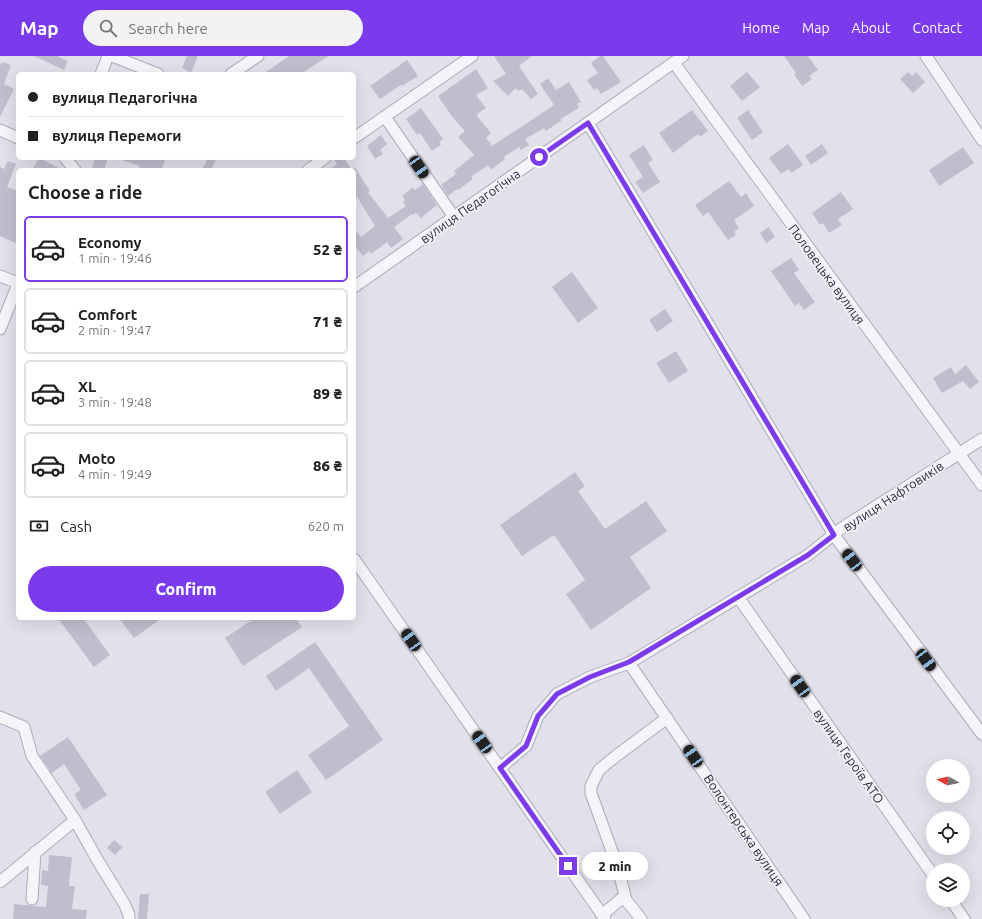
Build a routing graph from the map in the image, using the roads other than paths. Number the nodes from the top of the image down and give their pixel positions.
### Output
1 (108, 56) edge
2 (112, 56) edge
3 (258, 56) edge
4 (472, 56) edge
5 (683, 56) edge
6 (926, 56) edge
7 (674, 63) junction
8 (102, 72) edge
9 (153, 72) edge
10 (234, 72) edge
11 (385, 117) junction
12 (588, 123) junction
13 (0, 130) edge
14 (16, 137) edge
15 (356, 137) edge
16 (982, 140) edge
17 (323, 160) edge
18 (311, 168) edge
19 (454, 217) junction
20 (0, 276) edge
21 (16, 282) edge
22 (356, 286) edge
23 (16, 288) edge
24 (0, 329) edge
25 (982, 439) edge
26 (958, 454) junction
27 (982, 486) edge
28 (834, 535) junction
29 (356, 562) edge
30 (738, 597) junction
31 (629, 662) junction
32 (0, 718) edge
33 (667, 718) junction
34 (982, 734) edge
35 (500, 768) junction
36 (75, 820) junction
37 (35, 852) junction
38 (926, 865) edge
39 (0, 882) edge
40 (32, 899) dead end
41 (626, 900) junction
42 (956, 907) edge
43 (603, 917) edge
44 (128, 919) edge
45 (641, 919) edge
46 (804, 919) edge
47 (964, 919) edge

1 - 8 street
2 - 9 street
3 - 10 street
4 - 11 street
5 - 7 street, вулиця Педагогічна
6 - 16 street
7 - 12 street, вулиця Педагогічна
7 - 26 street, Половецька вулиця
11 - 15 street
11 - 19 street
12 - 19 street, вулиця Педагогічна
12 - 28 street
13 - 14 street
17 - 18 street
19 - 22 street, вулиця Педагогічна
20 - 21 street
23 - 24 street
25 - 26 street, вулиця Нафтовиків
26 - 27 street, Половецька вулиця
26 - 28 street, вулиця Нафтовиків
28 - 30 street, вулиця Нафтовиків
28 - 34 street
29 - 35 street
30 - 31 street, вулиця Нафтовиків
30 - 38 street, вулиця Героїв АТО
31 - 33 street, Волонтерська вулиця
31 - 35 street, вулиця Нафтовиків
32 - 36 street
33 - 41 street
33 - 46 street, Волонтерська вулиця
35 - 43 street
36 - 37 street
36 - 44 street
37 - 39 street
37 - 40 street
41 - 43 street
41 - 45 street
42 - 47 street

